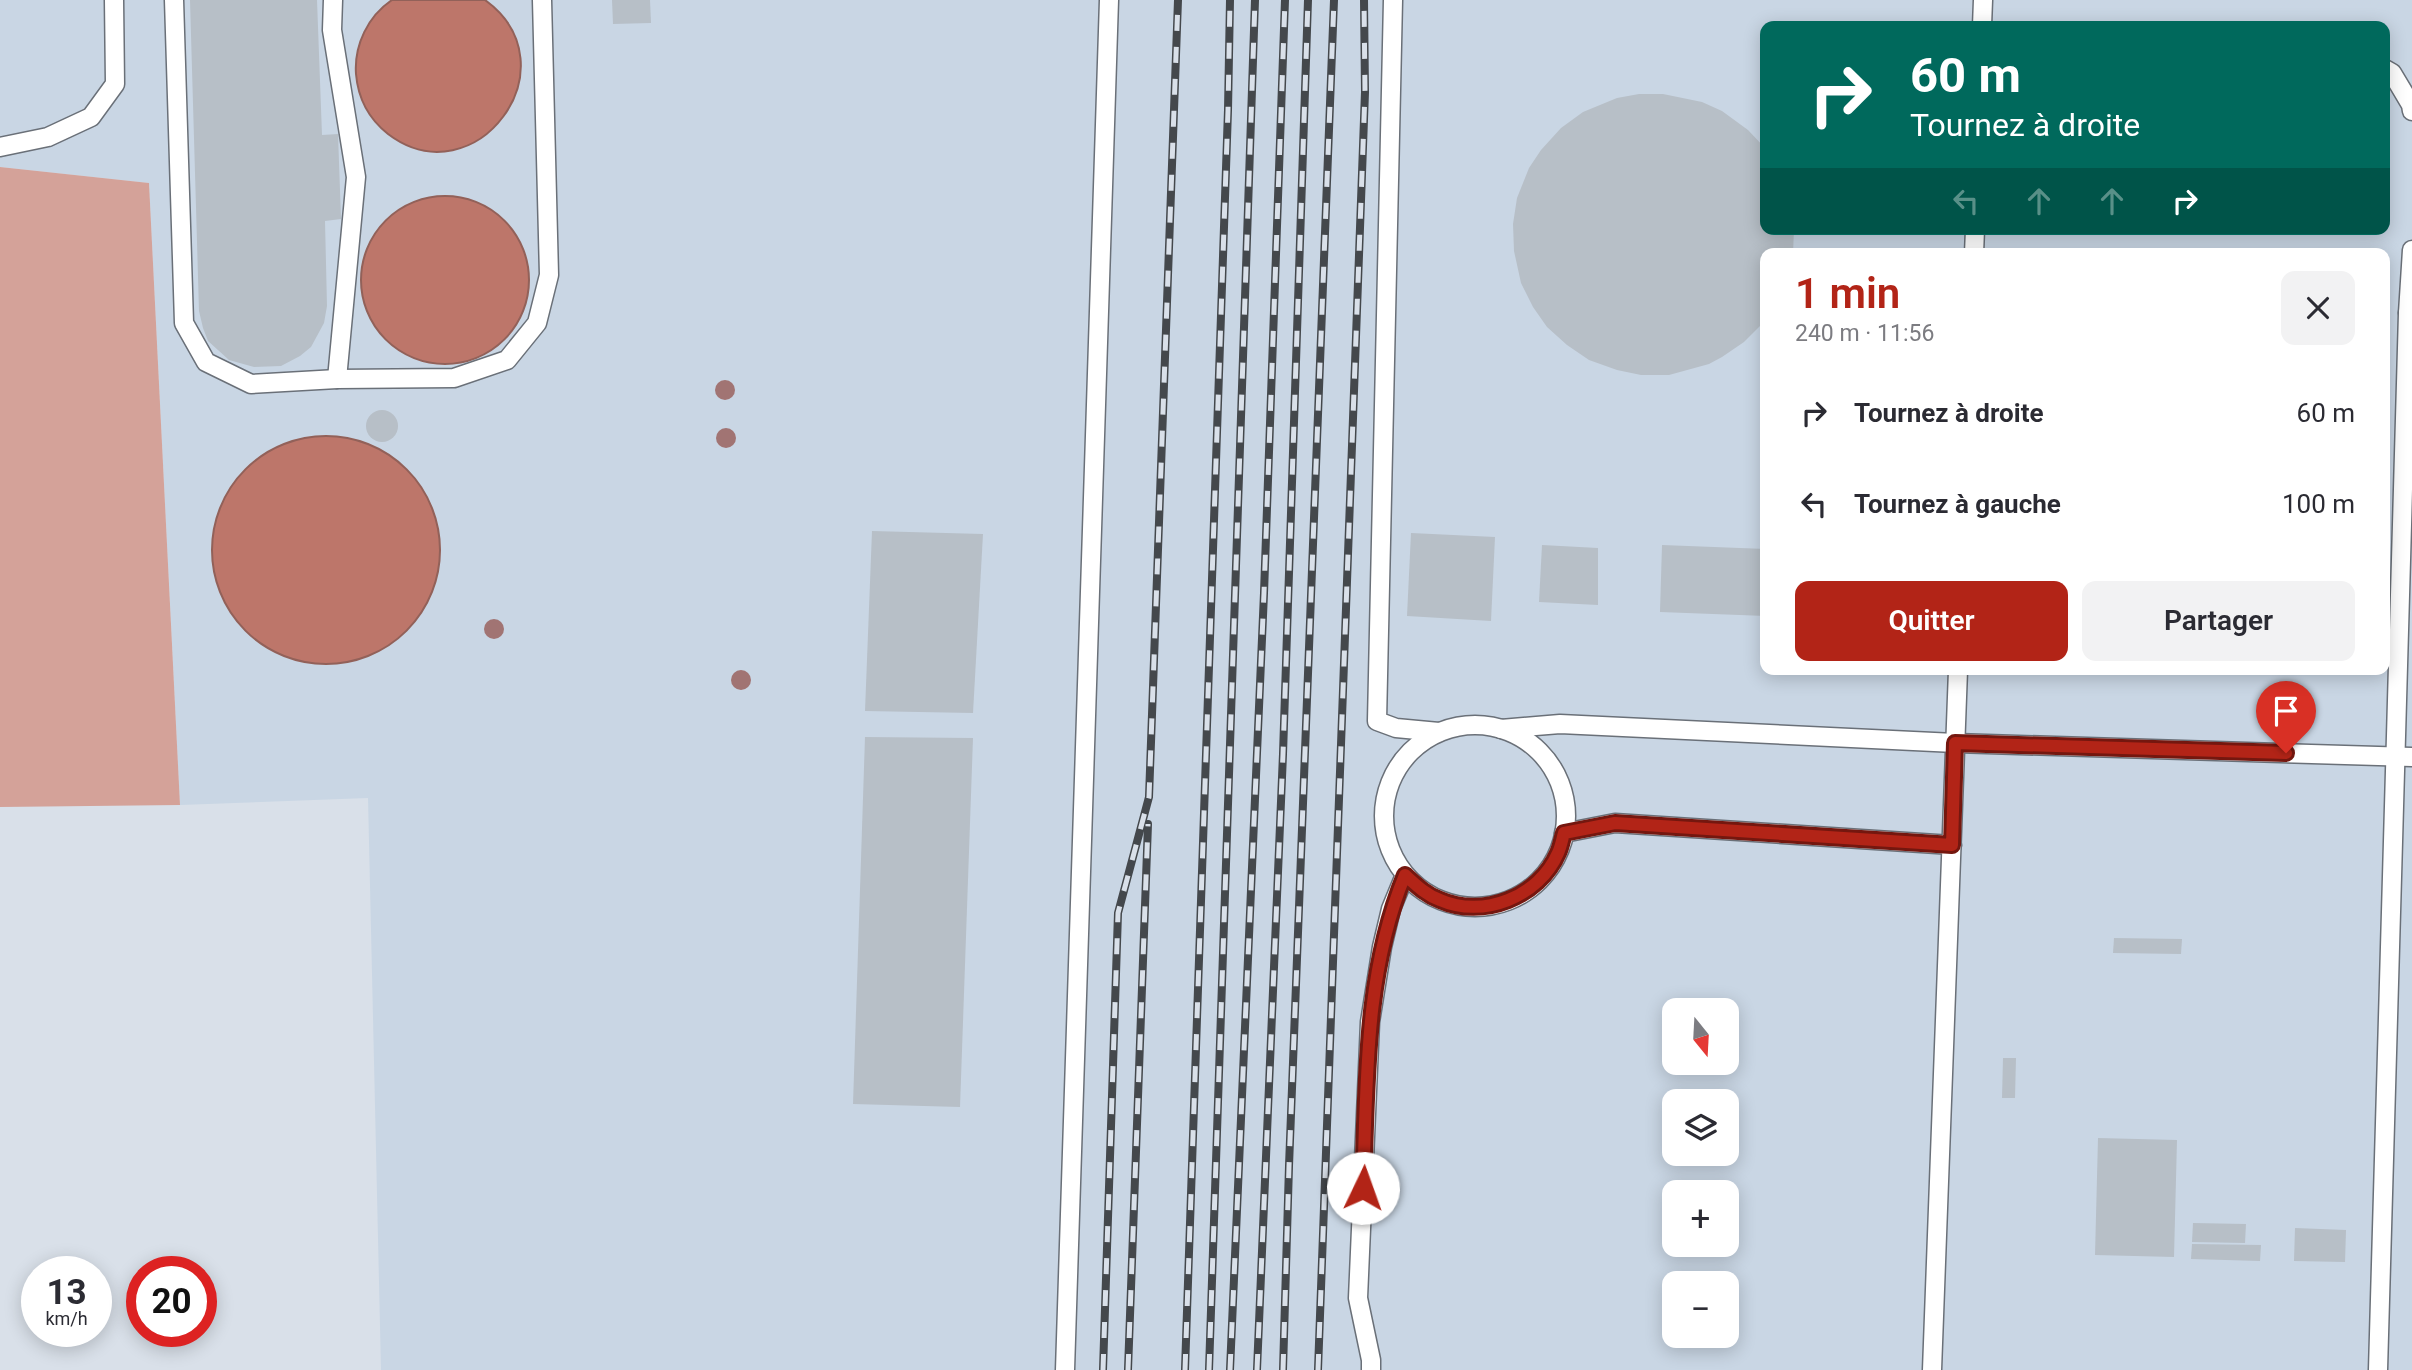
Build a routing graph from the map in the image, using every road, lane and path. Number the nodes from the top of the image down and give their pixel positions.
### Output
1 (114, 0) edge
2 (174, 0) edge
3 (332, 0) edge
4 (542, 0) edge
5 (1109, 0) edge
6 (1393, 0) edge
7 (1983, 0) edge
8 (1982, 21) edge
9 (2390, 72) edge
10 (2412, 111) edge
11 (0, 147) edge
12 (2412, 250) edge
13 (2410, 310) edge
14 (337, 379) junction
15 (1958, 675) edge
16 (1501, 729) junction
17 (1439, 733) junction
18 (1955, 743) junction
19 (2404, 757) edge
20 (1564, 833) junction
21 (1952, 845) junction
22 (1405, 875) junction
23 (1065, 1370) edge
24 (1371, 1370) edge
25 (1931, 1370) edge
26 (2378, 1370) edge

1 - 11 lane
2 - 14 lane
3 - 14 lane
4 - 14 lane
5 - 23 lane
6 - 17 lane
7 - 8 lane
9 - 10 lane
12 - 13 lane
13 - 19 lane
15 - 18 lane
16 - 17 lane
16 - 18 lane
16 - 20 lane
17 - 22 lane
18 - 19 lane
18 - 21 lane
19 - 26 lane
20 - 21 lane
20 - 22 lane
21 - 25 lane
22 - 24 lane

